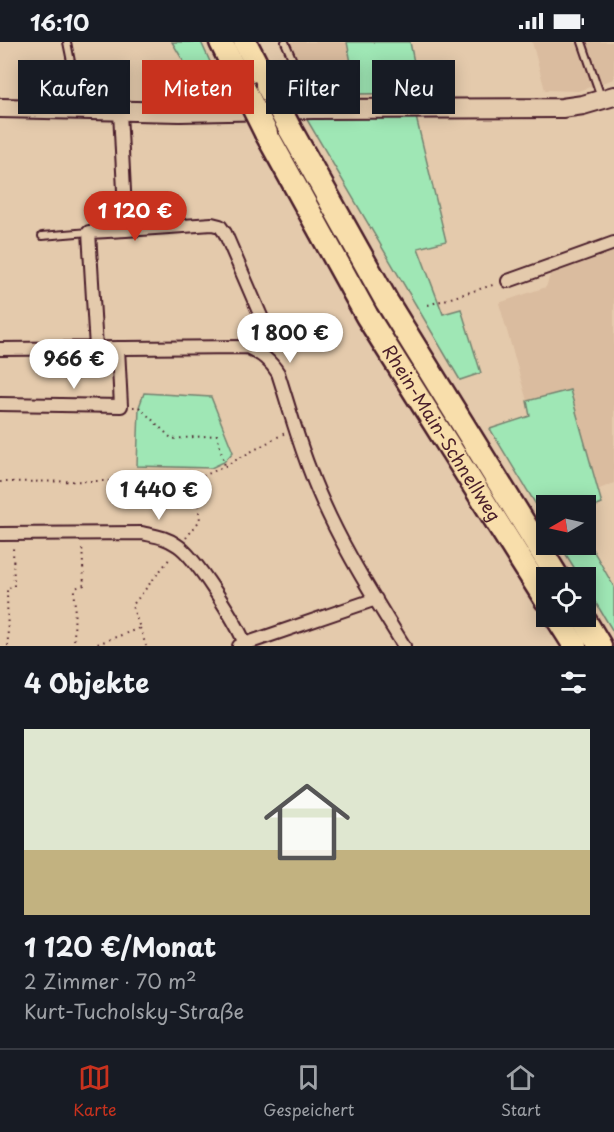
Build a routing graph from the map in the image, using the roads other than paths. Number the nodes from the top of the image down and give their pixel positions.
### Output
1 (67, 42) edge
2 (220, 42) edge
3 (245, 42) edge
4 (285, 42) edge
5 (582, 42) edge
6 (71, 60) edge
7 (293, 60) edge
8 (608, 98) edge
9 (0, 108) edge
10 (18, 108) edge
11 (360, 109) edge
12 (266, 110) edge
13 (130, 112) edge
14 (120, 114) edge
15 (126, 230) junction
16 (89, 232) junction
17 (42, 236) dead end
18 (614, 243) edge
19 (508, 281) road end
20 (96, 348) junction
21 (118, 348) junction
22 (0, 349) edge
23 (260, 353) junction
24 (0, 404) edge
25 (6, 534) edge
26 (551, 567) edge
27 (536, 584) edge
28 (376, 599) junction
29 (563, 627) edge
30 (589, 627) edge
31 (242, 645) edge
32 (404, 646) edge
33 (575, 646) edge
34 (600, 646) edge

1 - 6 lane
2 - 27 highway, Rhein-Main-Schnellweg, bridge
3 - 26 highway, Rhein-Main-Schnellweg, bridge
4 - 7 lane
5 - 8 lane
8 - 11 street
9 - 10 street
12 - 13 street
14 - 15 street
15 - 16 street
15 - 23 street
16 - 17 lane
16 - 20 street
18 - 19 street
20 - 21 street
20 - 22 street
21 - 23 street
21 - 24 street
23 - 28 street
25 - 31 street
28 - 31 street
28 - 32 street
29 - 33 highway
30 - 34 highway

